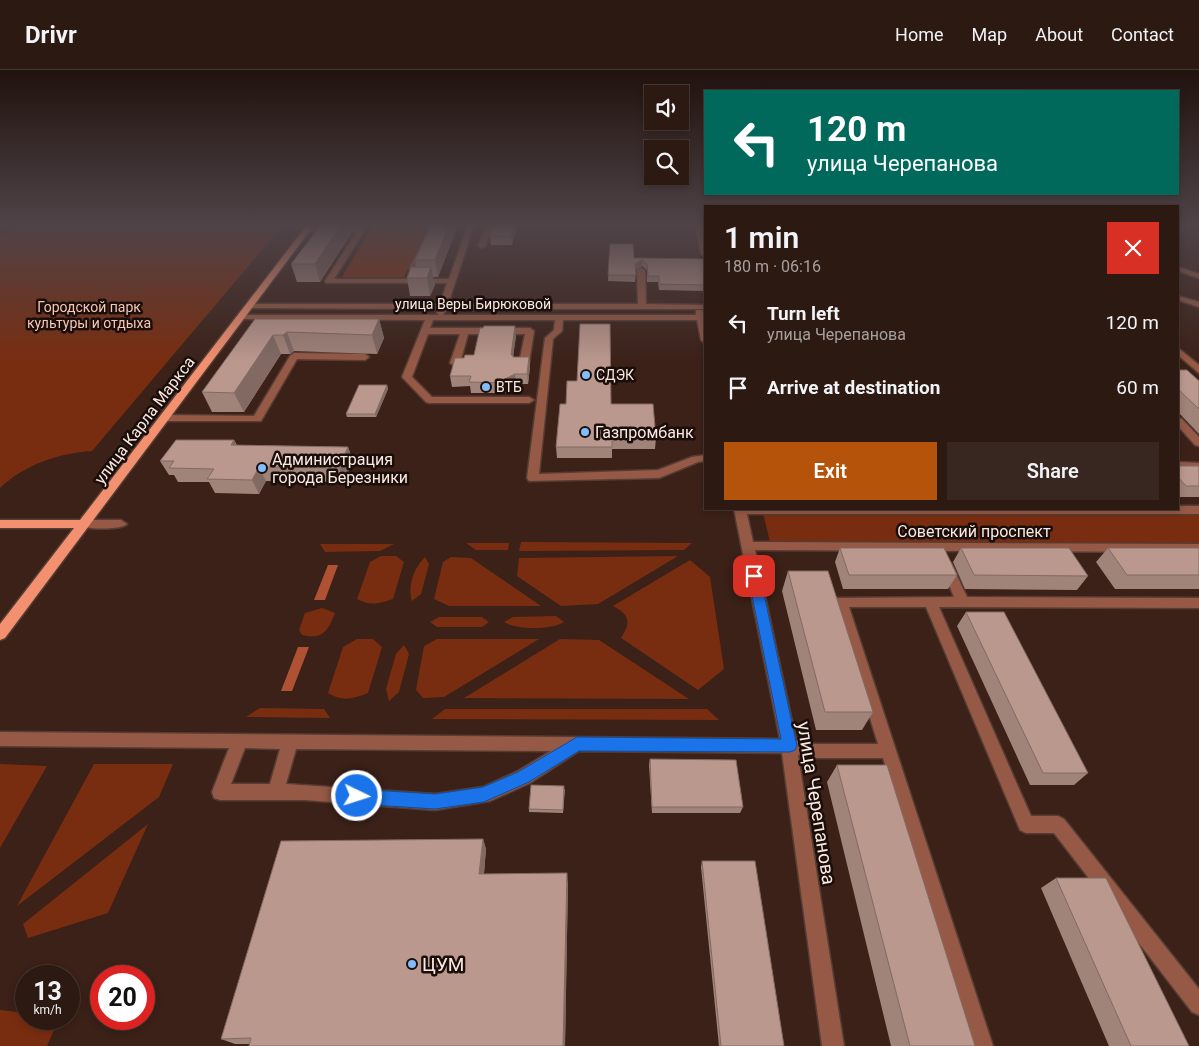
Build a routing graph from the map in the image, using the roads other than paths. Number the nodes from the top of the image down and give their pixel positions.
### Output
1 (641, 270) edge
2 (276, 271) edge
3 (336, 271) edge
4 (456, 271) edge
5 (1180, 271) edge
6 (1199, 276) edge
7 (452, 281) junction
8 (1179, 298) edge
9 (1199, 305) edge
10 (250, 306) junction
11 (443, 306) junction
12 (642, 307) junction
13 (702, 307) edge
14 (242, 317) junction
15 (435, 318) junction
16 (559, 318) junction
17 (703, 318) edge
18 (425, 331) junction
19 (465, 331) junction
20 (1179, 352) edge
21 (365, 357) edge
22 (455, 363) edge
23 (524, 363) edge
24 (1199, 370) edge
25 (529, 400) dead end
26 (164, 418) junction
27 (1179, 422) edge
28 (1199, 443) edge
29 (704, 458) edge
30 (1179, 466) edge
31 (1199, 466) edge
32 (740, 510) edge
33 (1179, 510) edge
34 (1199, 510) edge
35 (0, 524) edge
36 (83, 524) junction
37 (121, 524) dead end
38 (748, 546) junction
39 (938, 547) junction
40 (1199, 548) edge
41 (930, 602) junction
42 (963, 602) junction
43 (1199, 603) edge
44 (0, 634) edge
45 (0, 739) edge
46 (240, 741) junction
47 (290, 741) junction
48 (577, 744) junction
49 (790, 746) junction
50 (889, 751) junction
51 (276, 791) junction
52 (1199, 1005) edge
53 (833, 1046) edge
54 (982, 1046) edge

1 - 12 street
2 - 10 main road, улица Карла Маркса
3 - 7 street
4 - 7 street
5 - 6 street
7 - 11 street
8 - 9 street
10 - 11 street, улица Веры Бирюковой
10 - 14 main road, улица Карла Маркса
11 - 12 street, улица Веры Бирюковой
11 - 15 street
12 - 13 street, улица Веры Бирюковой
13 - 17 street
14 - 15 street, улица Веры Бирюковой
14 - 26 main road, улица Карла Маркса
15 - 16 street, улица Веры Бирюковой
15 - 18 street
16 - 17 street, улица Веры Бирюковой
16 - 29 street
18 - 19 street
18 - 25 street
19 - 22 street
19 - 23 street
20 - 24 street
21 - 26 street
26 - 36 main road, улица Карла Маркса
27 - 28 street
30 - 31 street
32 - 38 street, улица Черепанова
33 - 34 street, Советский проспект
35 - 36 main road
36 - 37 street
36 - 44 main road, улица Карла Маркса
38 - 39 street, Советский проспект
38 - 49 street, улица Черепанова
39 - 40 street, Советский проспект
39 - 42 street
41 - 42 street
41 - 50 street
41 - 52 street
42 - 43 street
45 - 46 street
46 - 47 street
46 - 51 street
47 - 48 street
47 - 51 street
48 - 49 street
48 - 51 street
49 - 50 street
49 - 53 street, улица Черепанова
50 - 54 street

